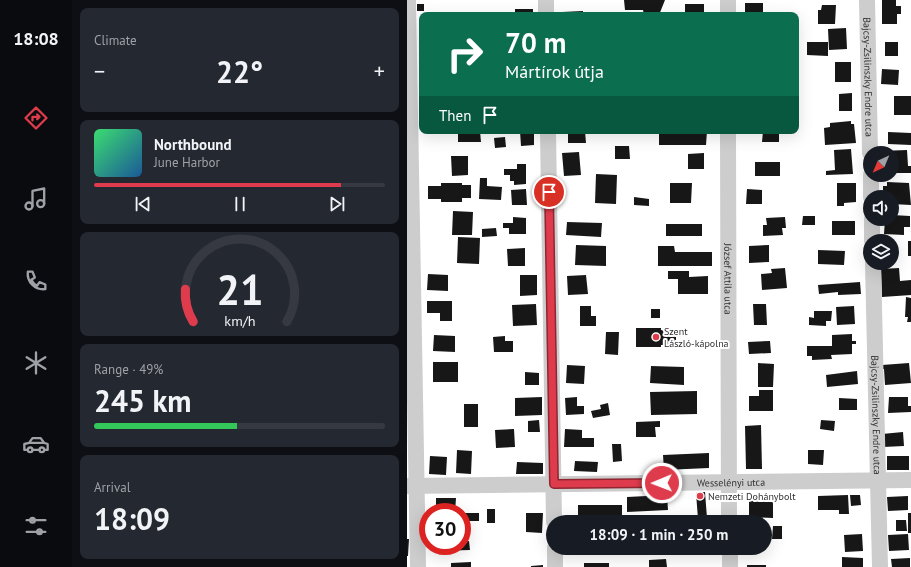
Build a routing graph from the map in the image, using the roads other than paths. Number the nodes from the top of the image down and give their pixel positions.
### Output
1 (408, 0) edge
2 (545, 0) edge
3 (728, 0) edge
4 (867, 0) edge
5 (546, 12) edge
6 (728, 12) edge
7 (548, 134) edge
8 (728, 134) edge
9 (870, 146) edge
10 (873, 270) edge
11 (911, 480) edge
12 (878, 481) junction
13 (729, 482) junction
14 (554, 484) junction
15 (412, 486) edge
16 (554, 515) edge
17 (729, 515) edge
18 (555, 555) edge
19 (730, 555) edge
20 (418, 567) edge
21 (555, 567) edge
22 (730, 567) edge
23 (880, 567) edge

1 - 15 street
2 - 5 street
3 - 6 street
4 - 9 street, Bajcsy-Zsilinszky Endre utca
7 - 14 street
8 - 13 street, József Attila utca
10 - 12 street, Bajcsy-Zsilinszky Endre utca
11 - 12 street, Wesselényi utca
12 - 13 street, Wesselényi utca
12 - 23 street, Bajcsy-Zsilinszky Endre utca
13 - 14 street, Wesselényi utca
13 - 17 street, József Attila utca
14 - 15 street, Wesselényi utca
14 - 16 street
15 - 20 street
18 - 21 street
19 - 22 street

